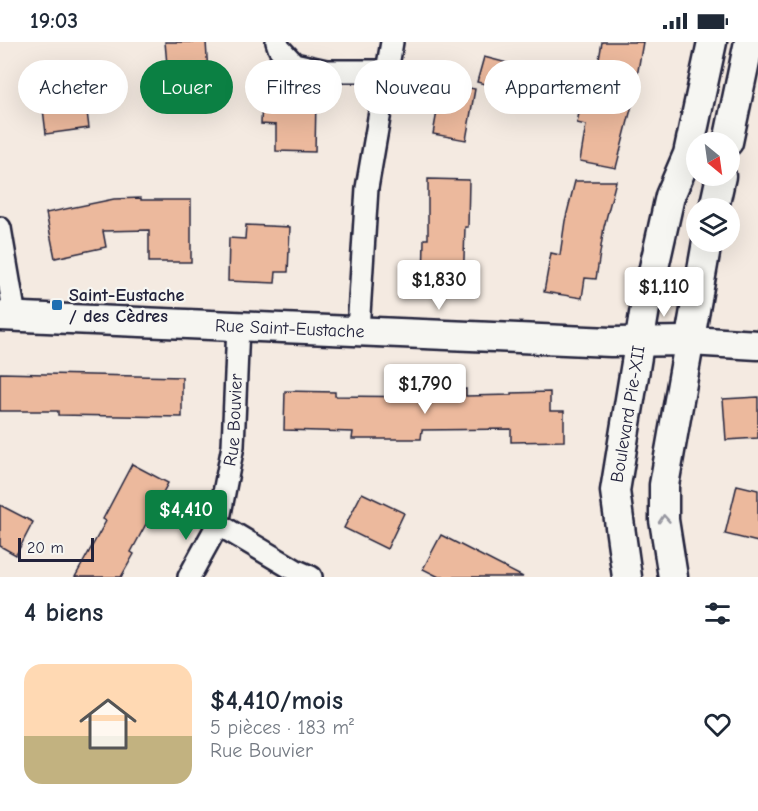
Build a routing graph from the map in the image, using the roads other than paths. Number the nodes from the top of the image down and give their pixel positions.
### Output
1 (277, 42) edge
2 (392, 42) edge
3 (712, 42) edge
4 (749, 42) edge
5 (388, 60) edge
6 (354, 71) edge
7 (379, 114) edge
8 (730, 132) edge
9 (0, 228) edge
10 (705, 252) edge
11 (8, 316) edge
12 (238, 327) junction
13 (358, 330) junction
14 (640, 341) junction
15 (688, 341) junction
16 (758, 345) edge
17 (218, 524) junction
18 (189, 577) edge
19 (311, 577) edge
20 (627, 577) edge
21 (673, 577) edge

1 - 6 street
2 - 5 street
3 - 14 street, Boulevard Pie-XII
4 - 8 street
7 - 13 street
9 - 11 street
10 - 15 street
11 - 12 street, Rue Saint-Eustache
12 - 13 street, Rue Saint-Eustache
12 - 17 street, Rue Bouvier
13 - 14 street, Rue Saint-Eustache
14 - 15 street, Rue Saint-Eustache
14 - 20 street, Boulevard Pie-XII
15 - 16 street, Rue Saint-Eustache
21 -> 15 street
17 - 18 street, Rue Bouvier
17 - 19 street

